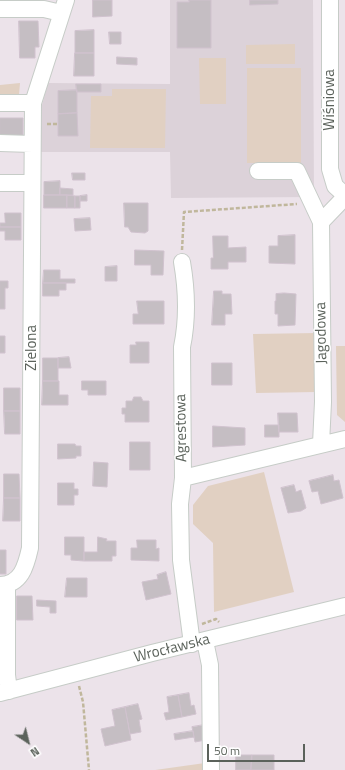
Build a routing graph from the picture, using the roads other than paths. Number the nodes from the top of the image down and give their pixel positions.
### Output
1 (330, 0) edge
2 (64, 7) edge
3 (0, 9) edge
4 (0, 103) edge
5 (33, 103) junction
6 (0, 143) edge
7 (32, 144) junction
8 (258, 171) dead end
9 (0, 183) edge
10 (32, 183) junction
11 (345, 196) edge
12 (321, 222) junction
13 (182, 262) road end
14 (345, 439) edge
15 (321, 444) junction
16 (183, 478) junction
17 (3, 585) edge
18 (345, 606) edge
19 (199, 642) junction
20 (4, 692) edge
21 (210, 770) edge

1 - 11 street, Wiśniowa
2 - 3 street
2 - 5 street, Zielona
4 - 5 street
5 - 7 street, Zielona
6 - 7 street
7 - 10 street, Zielona
8 - 12 street
9 - 10 street
10 - 17 street, Zielona
11 - 12 street
12 - 15 street, Jagodowa
13 - 16 street, Agrestowa
14 - 15 street
15 - 16 street
16 - 19 street, Agrestowa
17 - 20 street, Zielona
18 - 19 street, Wrocławska
19 - 20 street, Wrocławska
19 - 21 street, Agrestowa

